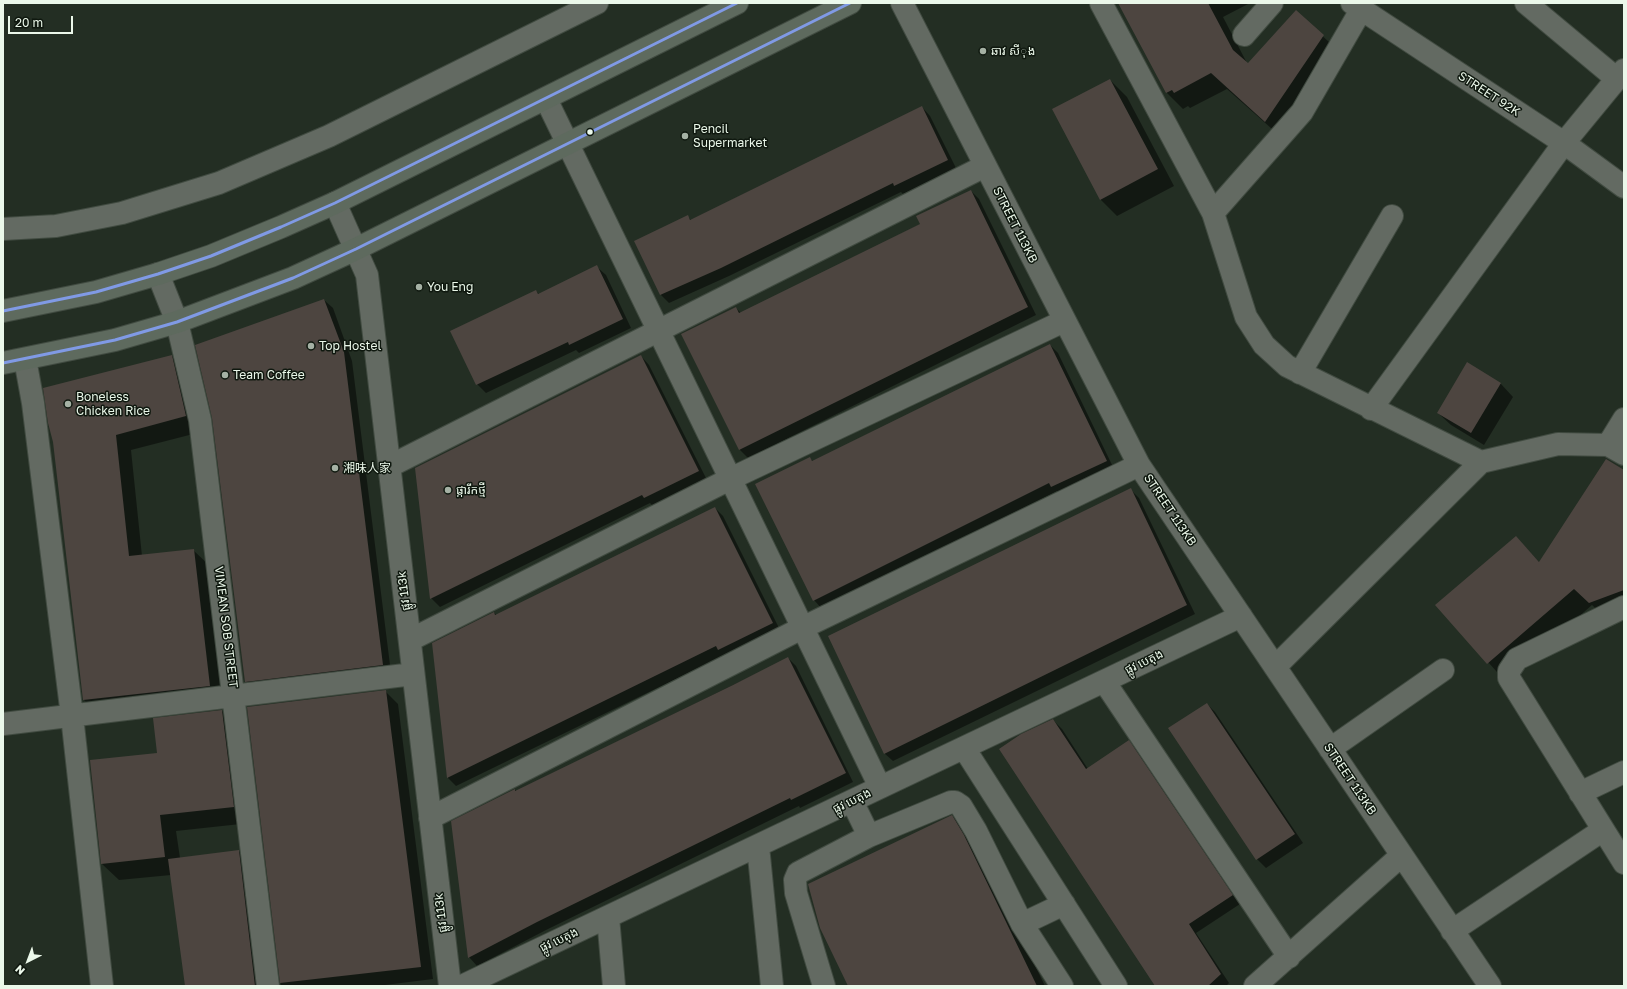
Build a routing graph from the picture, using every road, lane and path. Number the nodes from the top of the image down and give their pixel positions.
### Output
1 (597, 3) edge
2 (737, 3) edge
3 (850, 3) edge
4 (902, 3) edge
5 (1101, 3) edge
6 (1272, 3) edge
7 (1526, 3) edge
8 (1356, 6) edge
9 (1244, 35) dead end
10 (1620, 75) edge
11 (546, 99) junction
12 (1564, 143) junction
13 (568, 144) junction
14 (985, 166) junction
15 (1624, 188) edge
16 (336, 203) junction
17 (1213, 213) junction
18 (1392, 216) dead end
19 (3, 229) edge
20 (356, 249) junction
21 (158, 274) junction
22 (3, 311) edge
23 (1064, 320) junction
24 (177, 322) junction
25 (658, 330) junction
26 (25, 359) junction
27 (3, 363) edge
28 (1300, 373) junction
29 (1372, 409) junction
30 (1624, 419) edge
31 (1616, 450) edge
32 (1481, 462) junction
33 (1139, 465) junction
34 (390, 466) junction
35 (730, 479) junction
36 (1624, 606) edge
37 (1241, 616) junction
38 (802, 628) junction
39 (410, 640) junction
40 (1275, 667) junction
41 (1443, 670) dead end
42 (413, 674) junction
43 (1104, 681) junction
44 (234, 697) junction
45 (72, 716) junction
46 (3, 724) edge
47 (964, 748) junction
48 (1330, 749) junction
49 (1624, 772) edge
50 (880, 788) junction
51 (1580, 793) junction
52 (852, 801) junction
53 (430, 818) junction
54 (1603, 830) junction
55 (870, 836) junction
56 (758, 846) junction
57 (1402, 856) junction
58 (1624, 863) edge
59 (1064, 904) junction
60 (608, 917) junction
61 (1022, 924) junction
62 (1452, 931) junction
63 (1289, 957) junction
64 (102, 986) edge
65 (268, 986) edge
66 (450, 986) edge
67 (462, 986) edge
68 (614, 986) edge
69 (772, 986) edge
70 (824, 986) edge
71 (1062, 986) edge
72 (1116, 986) edge
73 (1255, 986) edge
74 (1490, 986) edge

1 - 19 street
2 - 11 highway
3 - 13 highway
4 - 14 street, STREET 113KB
5 - 17 street
6 - 9 street
7 - 10 street
8 - 12 street, STREET 92K
8 - 17 street
10 - 12 street
11 - 13 street
11 - 16 highway
12 - 15 street, STREET 92K
12 - 29 street
13 - 20 highway
13 - 25 street
14 - 23 street, STREET 113KB
14 - 25 street
16 - 20 street, ផ្លូវ 113k
16 - 21 highway
17 - 28 street
18 - 28 street
20 - 24 highway
20 - 34 street, ផ្លូវ 113k
21 - 22 highway
21 - 24 street, VIMEAN SOB STREET
23 - 33 street, STREET 113KB
23 - 35 street
24 - 26 highway
24 - 44 street, VIMEAN SOB STREET
25 - 34 street
25 - 35 street
26 - 27 highway
26 - 45 street
28 - 29 street
29 - 32 street
30 - 31 street
31 - 32 street
32 - 40 street
33 - 37 street, STREET 113KB
33 - 38 street
34 - 39 street, ផ្លូវ 113k
35 - 38 street
35 - 39 street
36 - 51 street
37 - 40 street, STREET 113KB
37 - 43 street, ផ្លូវ បេតុង
38 - 50 street
38 - 53 street
39 - 42 street, ផ្លូវ 113k
40 - 48 street, STREET 113KB
41 - 48 street
42 - 44 street
42 - 53 street, ផ្លូវ 113k
43 - 47 street, ផ្លូវ បេតុង
43 - 63 street
44 - 45 street
44 - 65 street, VIMEAN SOB STREET
45 - 46 street
45 - 64 street
47 - 50 street, ផ្លូវ បេតុង
47 - 59 street
48 - 57 street, STREET 113KB
49 - 51 street
50 - 52 street, ផ្លូវ បេតុង
51 - 54 street
52 - 55 street
52 - 56 street, ផ្លូវ បេតុង
53 - 66 street, ផ្លូវ 113k
54 - 58 street
54 - 62 street
55 - 61 street
55 - 70 street
56 - 60 street, ផ្លូវ បេតុង
56 - 69 street
57 - 62 street, STREET 113KB
57 - 63 street
59 - 61 street
59 - 72 street
60 - 67 street, ផ្លូវ បេតុង
60 - 68 street
61 - 71 street
62 - 74 street, STREET 113KB
63 - 73 street

